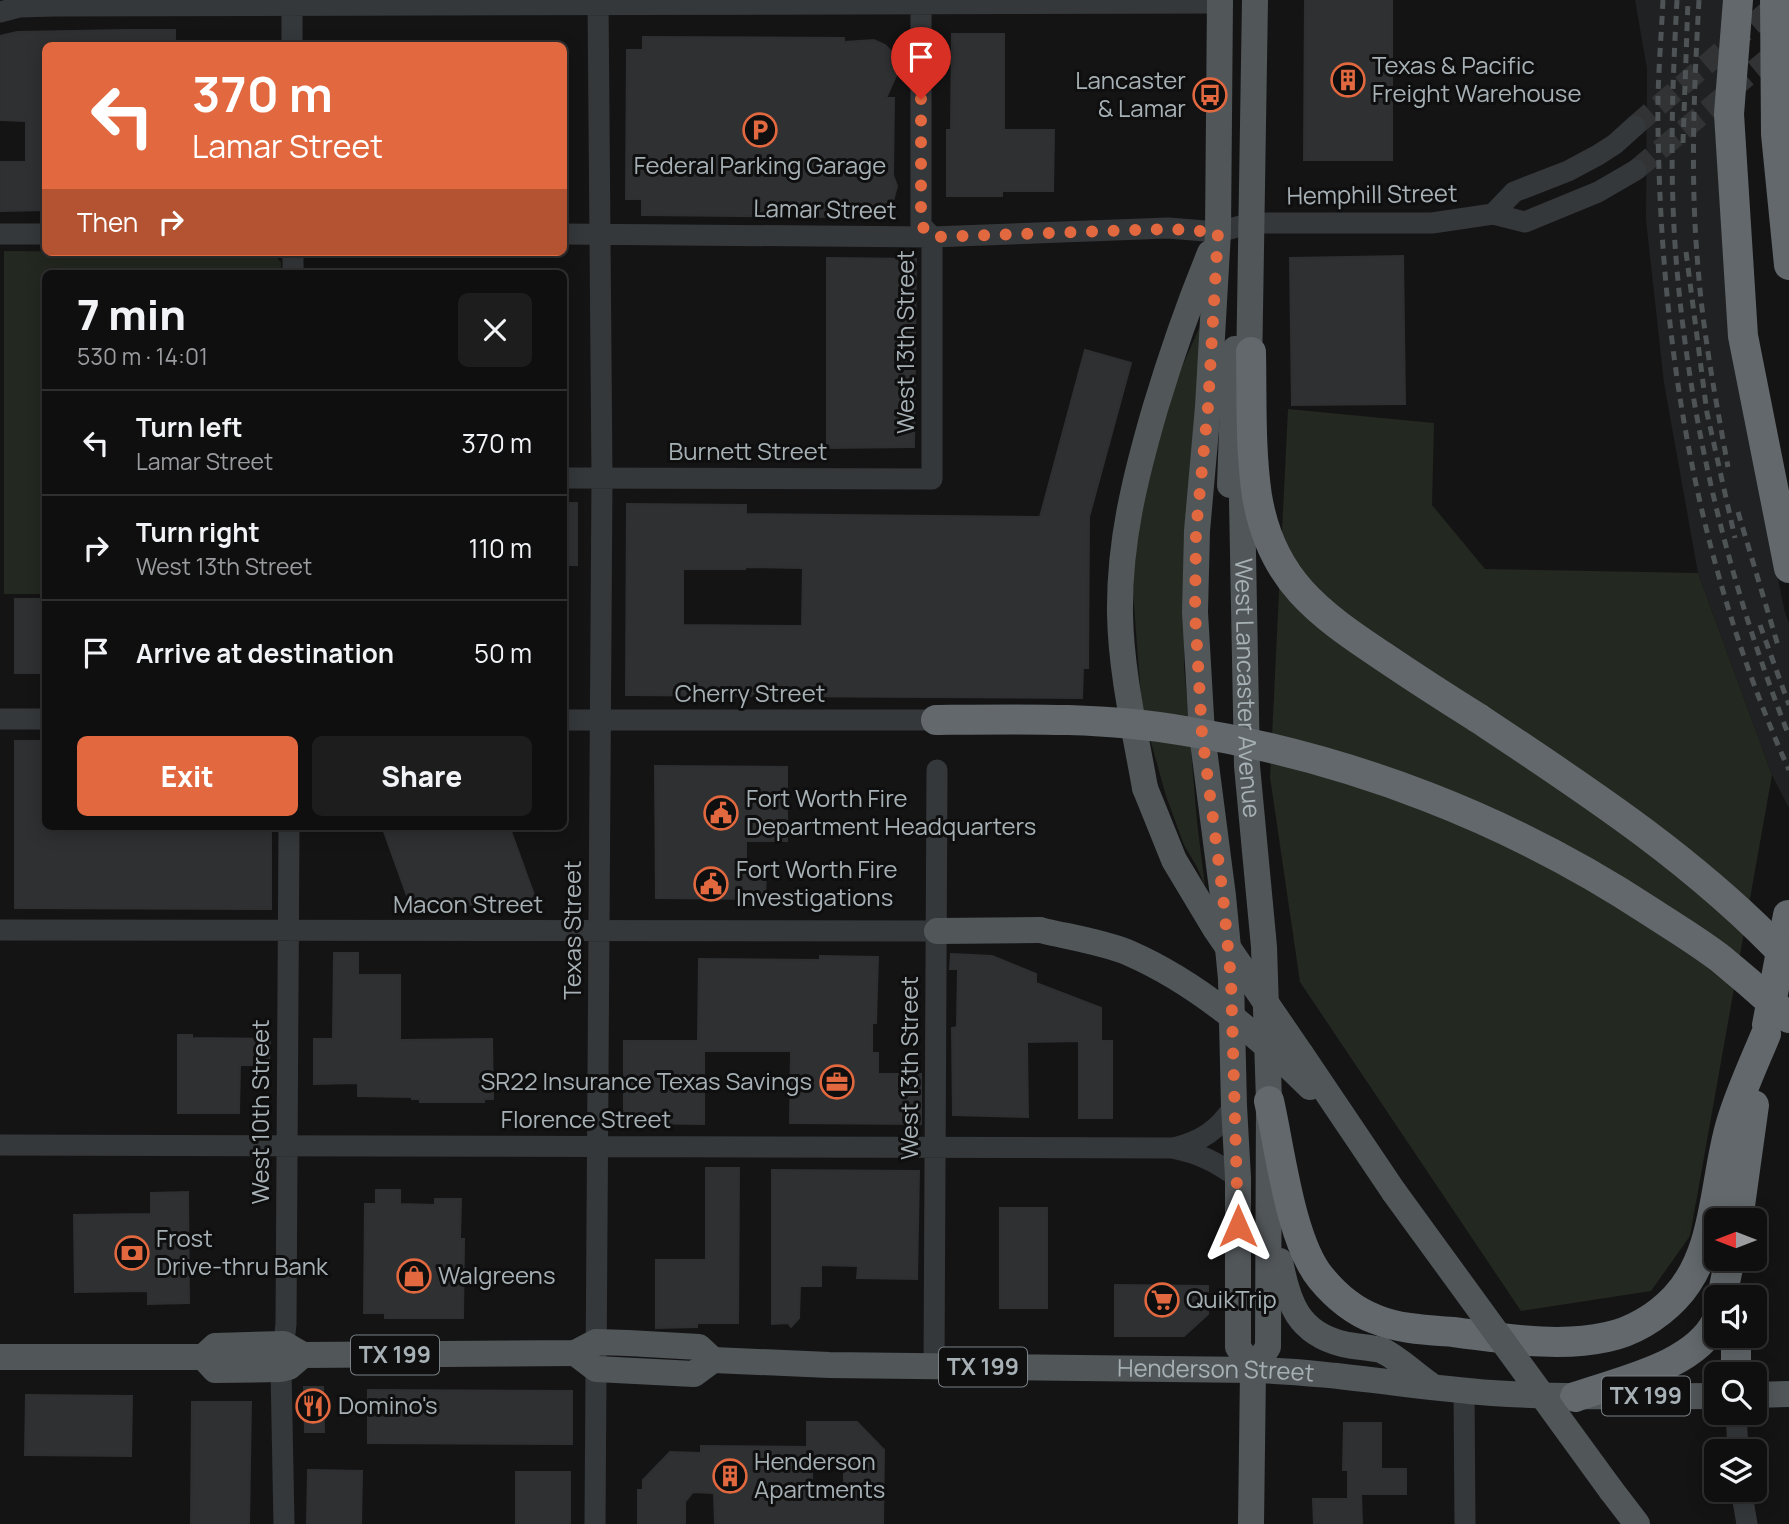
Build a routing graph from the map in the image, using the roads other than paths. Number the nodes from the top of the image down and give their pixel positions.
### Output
1 (1255, 0) edge
2 (1738, 0) edge
3 (1775, 0) edge
4 (598, 2) edge
5 (921, 2) edge
6 (1220, 2) edge
7 (292, 3) edge
8 (0, 12) edge
9 (292, 42) edge
10 (1635, 126) tunnel mouth
11 (1636, 170) tunnel mouth
12 (1493, 214) junction
13 (1252, 223) junction
14 (1218, 232) junction
15 (0, 234) edge
16 (42, 234) edge
17 (567, 234) edge
18 (600, 234) junction
19 (932, 237) junction
20 (1789, 265) edge
21 (1251, 352) junction
22 (567, 478) edge
23 (602, 478) junction
24 (932, 479) joint
25 (1789, 568) edge
26 (0, 719) edge
27 (42, 719) edge
28 (567, 720) edge
29 (600, 720) junction
30 (936, 720) joint
31 (1247, 766) junction
32 (937, 770) dead end
33 (289, 830) edge
34 (1788, 915) edge
35 (0, 930) edge
36 (937, 930) junction
37 (289, 931) junction
38 (599, 931) junction
39 (1789, 960) edge
40 (1777, 1026) edge
41 (1269, 1101) junction
42 (1234, 1106) junction
43 (1356, 1137) junction
44 (0, 1145) edge
45 (288, 1146) junction
46 (597, 1146) junction
47 (936, 1147) junction
48 (1172, 1148) junction
49 (1238, 1178) junction
50 (1740, 1208) edge
51 (1270, 1214) junction
52 (1704, 1340) edge
53 (586, 1348) junction
54 (289, 1356) junction
55 (0, 1357) edge
56 (713, 1360) junction
57 (934, 1366) junction
58 (596, 1369) junction
59 (1253, 1370) junction
60 (1430, 1385) junction
61 (1464, 1391) junction
62 (1789, 1394) edge
63 (1767, 1395) edge
64 (1704, 1396) edge
65 (1576, 1397) junction
66 (1743, 1502) edge
67 (284, 1524) edge
68 (595, 1524) edge
69 (1251, 1524) edge
70 (1465, 1524) edge
71 (1637, 1524) edge
72 (1747, 1524) edge

1 - 13 main road, West Lancaster Avenue
2 - 25 highway
3 - 20 highway
4 - 5 street
4 - 7 street
4 - 18 street, Texas Street
5 - 6 street
5 - 19 street, West 13th Street
6 - 14 main road, West Lancaster Avenue
7 - 8 street
7 - 9 street
10 - 12 street, Hemphill Street
11 - 12 street, Hemphill Street
12 - 13 street, Hemphill Street
13 - 14 street, Lamar Street
13 - 21 main road, West Lancaster Avenue
14 - 19 street, Lamar Street
14 - 31 main road
14 - 42 main road, West Lancaster Avenue
14 - 43 main road, bridge
15 - 16 street
17 - 18 street, Lamar Street
18 - 19 street, Lamar Street
18 - 23 street, Texas Street
19 - 24 street, West 13th Street
21 - 31 main road, West Lancaster Avenue
21 - 39 highway, bridge
22 - 23 street, Burnett Street
23 - 24 street, Burnett Street
23 - 29 street, Texas Street
26 - 27 street
28 - 29 street, Cherry Street
29 - 30 street, Cherry Street
29 - 38 street, Texas Street
30 - 40 highway, bridge
31 - 41 main road, West Lancaster Avenue
32 - 36 street, West 13th Street
33 - 37 street, West 10th Street
34 - 40 highway
35 - 37 street, Macon Street
36 - 38 street, Macon Street
36 - 43 main road, bridge
36 - 47 street, West 13th Street
37 - 38 street, Macon Street
37 - 45 street, West 10th Street
38 - 46 street, Texas Street
40 - 41 highway
40 - 50 highway
41 - 51 main road, West Lancaster Avenue
42 - 48 street, Florence Street
42 - 49 main road, West Lancaster Avenue
43 - 71 main road, bridge
44 - 45 street, Florence Street
45 - 46 street, Florence Street
45 - 54 street, West 10th Street
46 - 47 street, Florence Street
46 - 53 street, Texas Street
47 - 48 street, Florence Street
47 - 57 street, West 13th Street
48 - 49 street, Florence Street
49 - 59 main road, West Lancaster Avenue
51 - 59 main road, West Lancaster Avenue
51 - 60 main road
52 - 65 highway
53 - 54 main road, Henderson Street / TX 199
53 - 56 main road, Henderson Street / TX 199
53 - 58 main road
54 - 55 main road, Henderson Street / TX 199
54 - 67 street, West 10th Street
56 - 57 main road, Henderson Street / TX 199
56 - 58 main road, Henderson Street / TX 199
57 - 59 main road, Henderson Street / TX 199
58 - 68 street
59 - 60 main road, Henderson Street / TX 199
59 - 69 main road, West Lancaster Avenue
60 - 61 main road, Henderson Street / TX 199
61 - 65 main road, Henderson Street / TX 199
61 - 70 street
62 - 63 main road
64 - 65 main road, Henderson Street / TX 199
66 - 72 street

